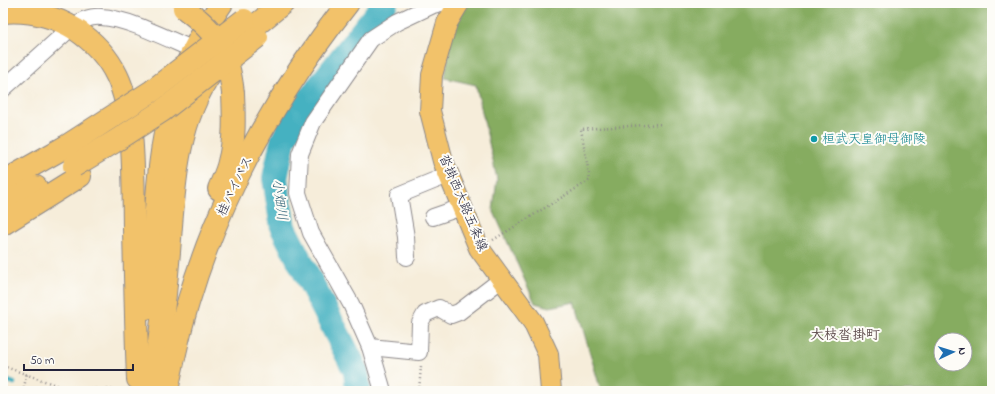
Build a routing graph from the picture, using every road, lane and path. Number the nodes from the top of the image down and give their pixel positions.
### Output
1 (222, 3) edge
2 (265, 3) edge
3 (283, 3) edge
4 (298, 3) edge
5 (348, 3) edge
6 (441, 3) edge
7 (459, 3) edge
8 (180, 6) edge
9 (3, 12) edge
10 (83, 20) dead end
11 (64, 34) dead end
12 (194, 50) junction
13 (3, 89) edge
14 (662, 124) dead end
15 (73, 163) junction
16 (3, 167) edge
17 (448, 175) junction
18 (3, 182) edge
19 (3, 205) edge
20 (462, 207) junction
21 (433, 217) dead end
22 (3, 224) edge
23 (479, 248) junction
24 (407, 257) dead end
25 (502, 279) junction
26 (370, 347) junction
27 (419, 352) junction
28 (164, 365) junction
29 (3, 366) edge
30 (27, 374) junction
31 (137, 388) edge
32 (3, 390) edge
33 (551, 390) edge
34 (7, 391) edge
35 (23, 391) edge
36 (167, 391) edge
37 (383, 391) edge
38 (419, 391) edge
39 (508, 391) edge

1 - 12 highway
2 - 15 highway, bridge
3 - 28 highway
4 - 15 highway, bridge
5 - 28 highway, 桂バイパス
6 - 26 street
7 - 17 main road, 沓掛西大路五条線
8 - 28 highway, bridge
9 - 31 highway
10 - 12 street
11 - 13 street
12 - 31 highway
14 - 23 path
15 - 16 highway
15 - 18 highway
15 - 19 highway
15 - 22 highway
17 - 20 main road, 沓掛西大路五条線
17 - 24 street
20 - 21 street
20 - 23 main road, 沓掛西大路五条線
23 - 25 main road, 沓掛西大路五条線
25 - 27 street
25 - 33 main road, 沓掛西大路五条線
26 - 27 street
26 - 37 street
27 - 38 path
28 - 31 highway
28 - 36 highway, 桂バイパス
29 - 30 path
30 - 31 path
30 - 35 path
32 - 34 path
33 - 39 path

